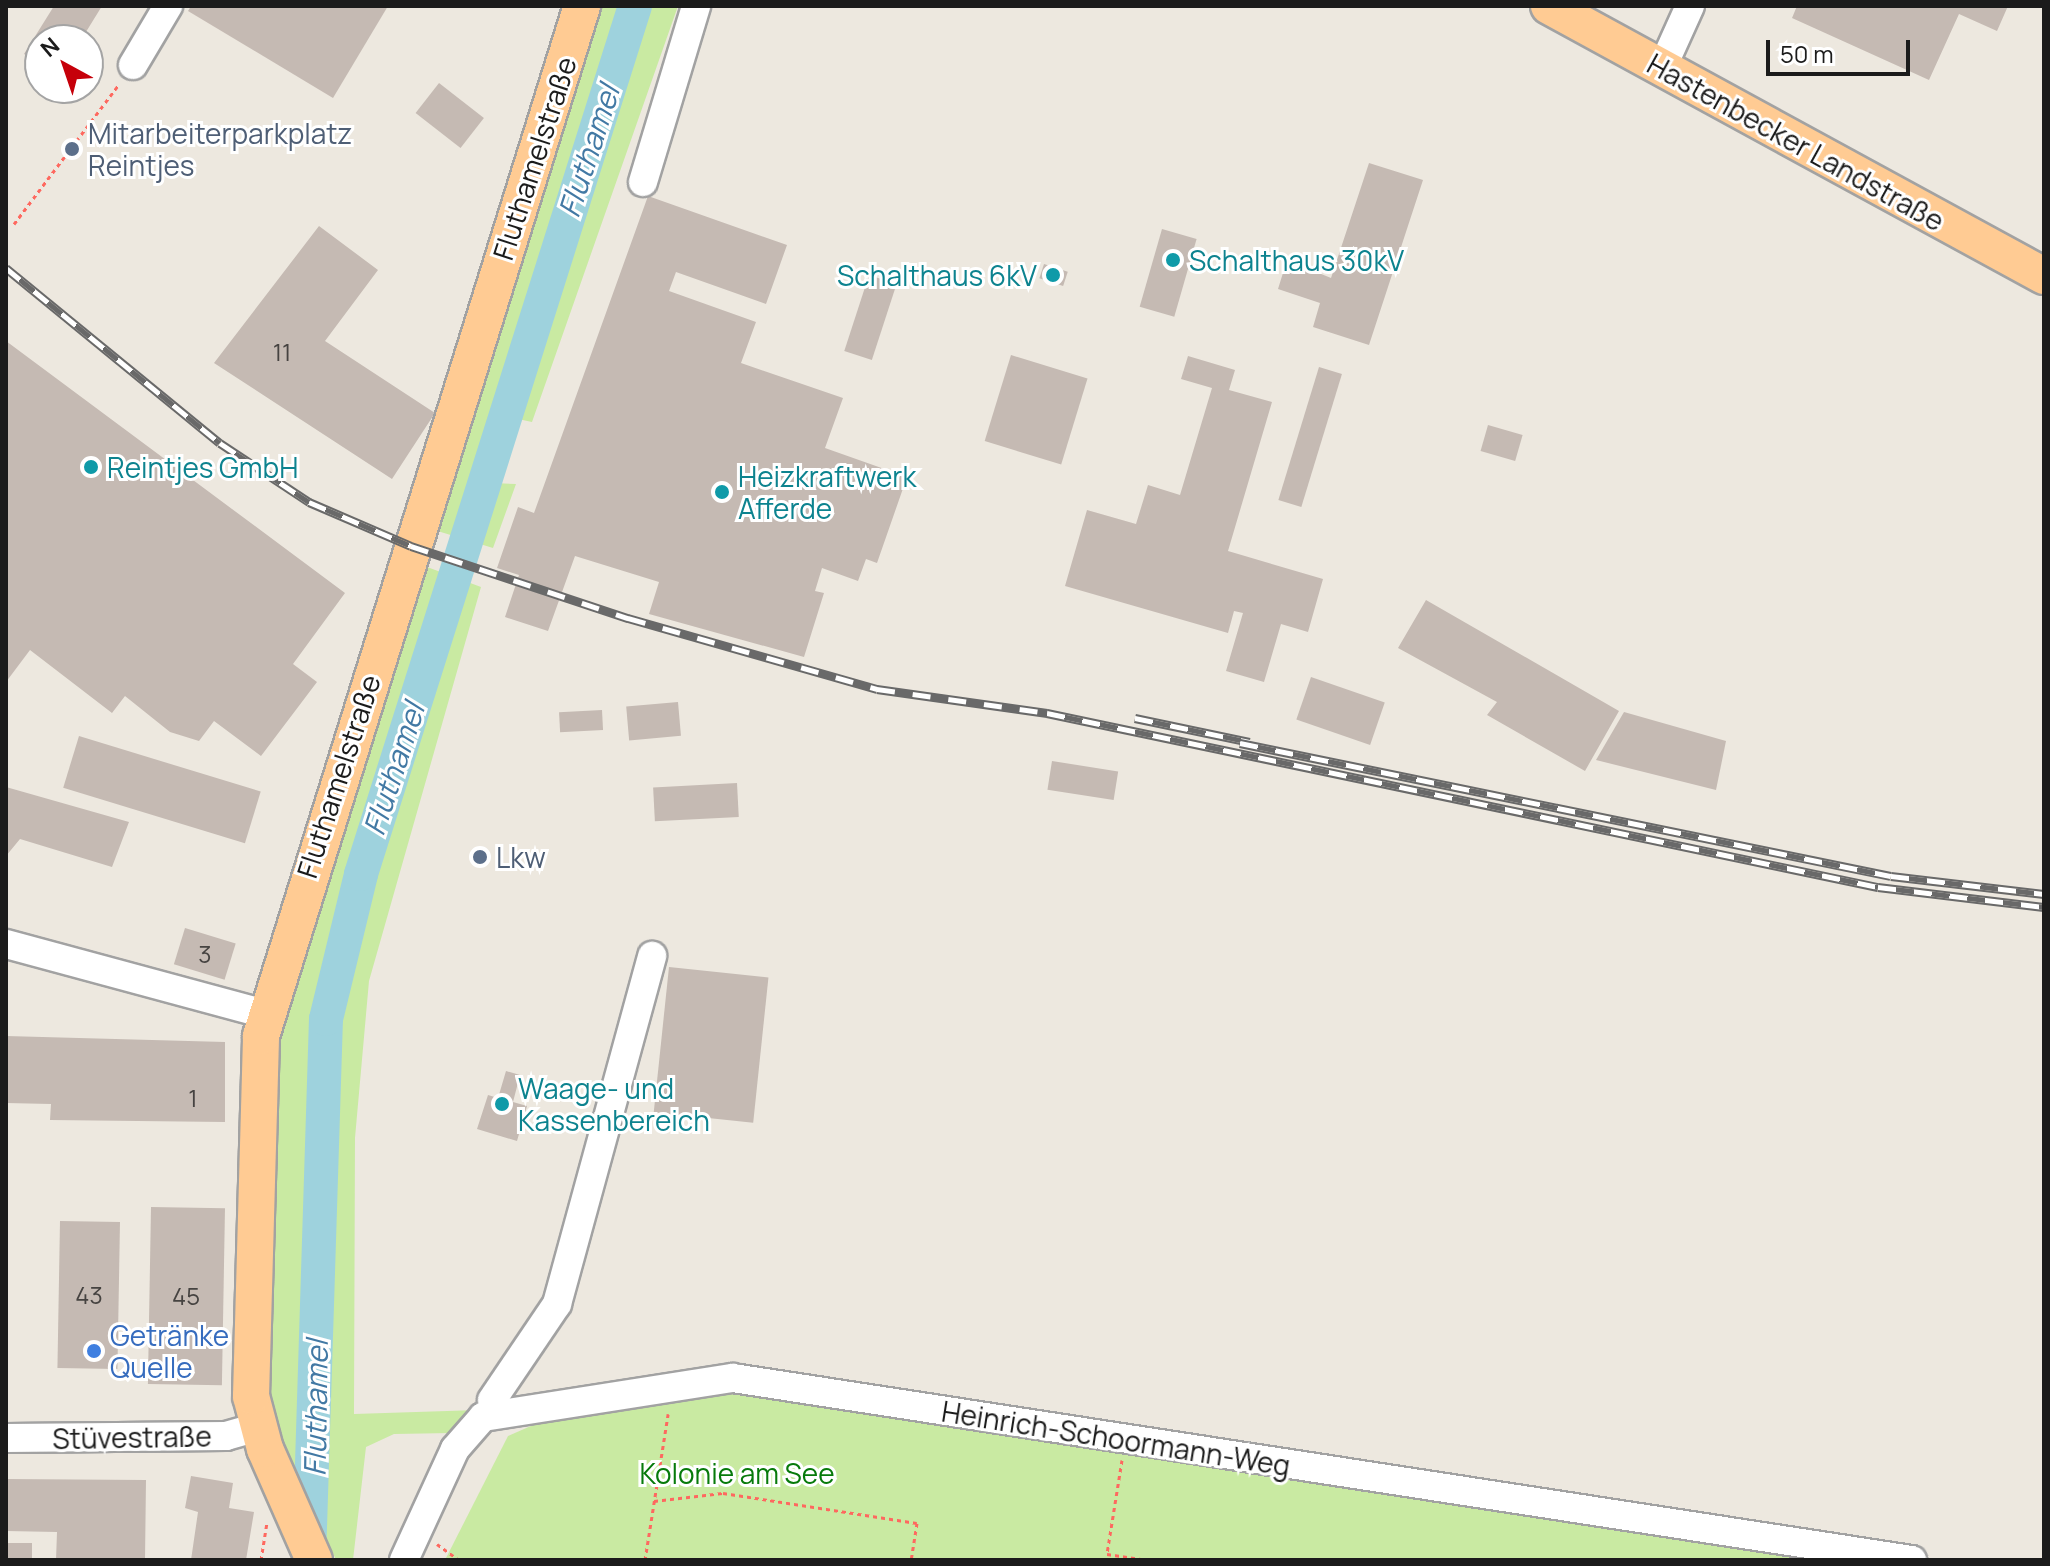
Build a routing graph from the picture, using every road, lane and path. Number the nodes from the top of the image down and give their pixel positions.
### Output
1 (168, 6) edge
2 (582, 6) edge
3 (696, 6) edge
4 (1549, 6) edge
5 (1690, 6) edge
6 (133, 65) joint
7 (1662, 68) junction
8 (643, 182) dead end
9 (14, 224) dead end
10 (2044, 276) edge
11 (6, 944) edge
12 (652, 956) dead end
13 (266, 1014) junction
14 (672, 1386) junction
15 (492, 1400) dead end
16 (257, 1427) junction
17 (6, 1438) edge
18 (1125, 1439) junction
19 (654, 1501) junction
20 (314, 1560) edge
21 (404, 1560) edge
22 (645, 1560) edge
23 (911, 1560) edge
24 (1148, 1560) edge
25 (1912, 1560) edge

1 - 6 street
2 - 13 main road, Fluthamelstraße
3 - 8 street
4 - 7 main road, Hastenbecker Landstraße
5 - 7 street
6 - 9 path
7 - 10 main road, Hastenbecker Landstraße
11 - 13 street
12 - 15 street
13 - 16 main road, Fluthamelstraße
14 - 18 street, Heinrich-Schoormann-Weg
14 - 19 path
14 - 21 street, Heinrich-Schoormann-Weg
16 - 17 street, Stüvestraße
16 - 20 main road, Fluthamelstraße
18 - 24 path
18 - 25 street, Heinrich-Schoormann-Weg
19 - 22 path
19 - 23 path

